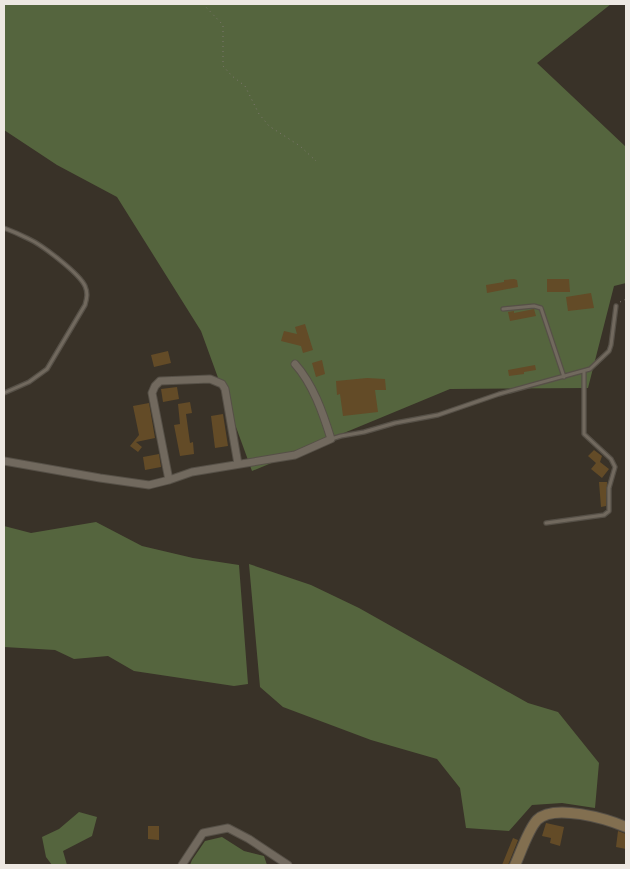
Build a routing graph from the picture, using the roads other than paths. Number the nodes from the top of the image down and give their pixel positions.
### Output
1 (4, 228) edge
2 (616, 306) road end
3 (503, 309) dead end
4 (295, 364) dead end
5 (584, 372) junction
6 (564, 377) junction
7 (4, 393) edge
8 (331, 439) junction
9 (4, 461) edge
10 (238, 464) junction
11 (169, 480) junction
12 (546, 523) dead end
13 (626, 827) edge
14 (182, 865) edge
15 (288, 865) edge
16 (515, 865) edge

1 - 7 lane
2 - 5 lane
3 - 6 lane
4 - 8 street
5 - 6 lane
5 - 12 lane
6 - 8 lane
8 - 10 street
9 - 11 street
10 - 11 street
10 - 11 street
13 - 16 street
14 - 15 street

